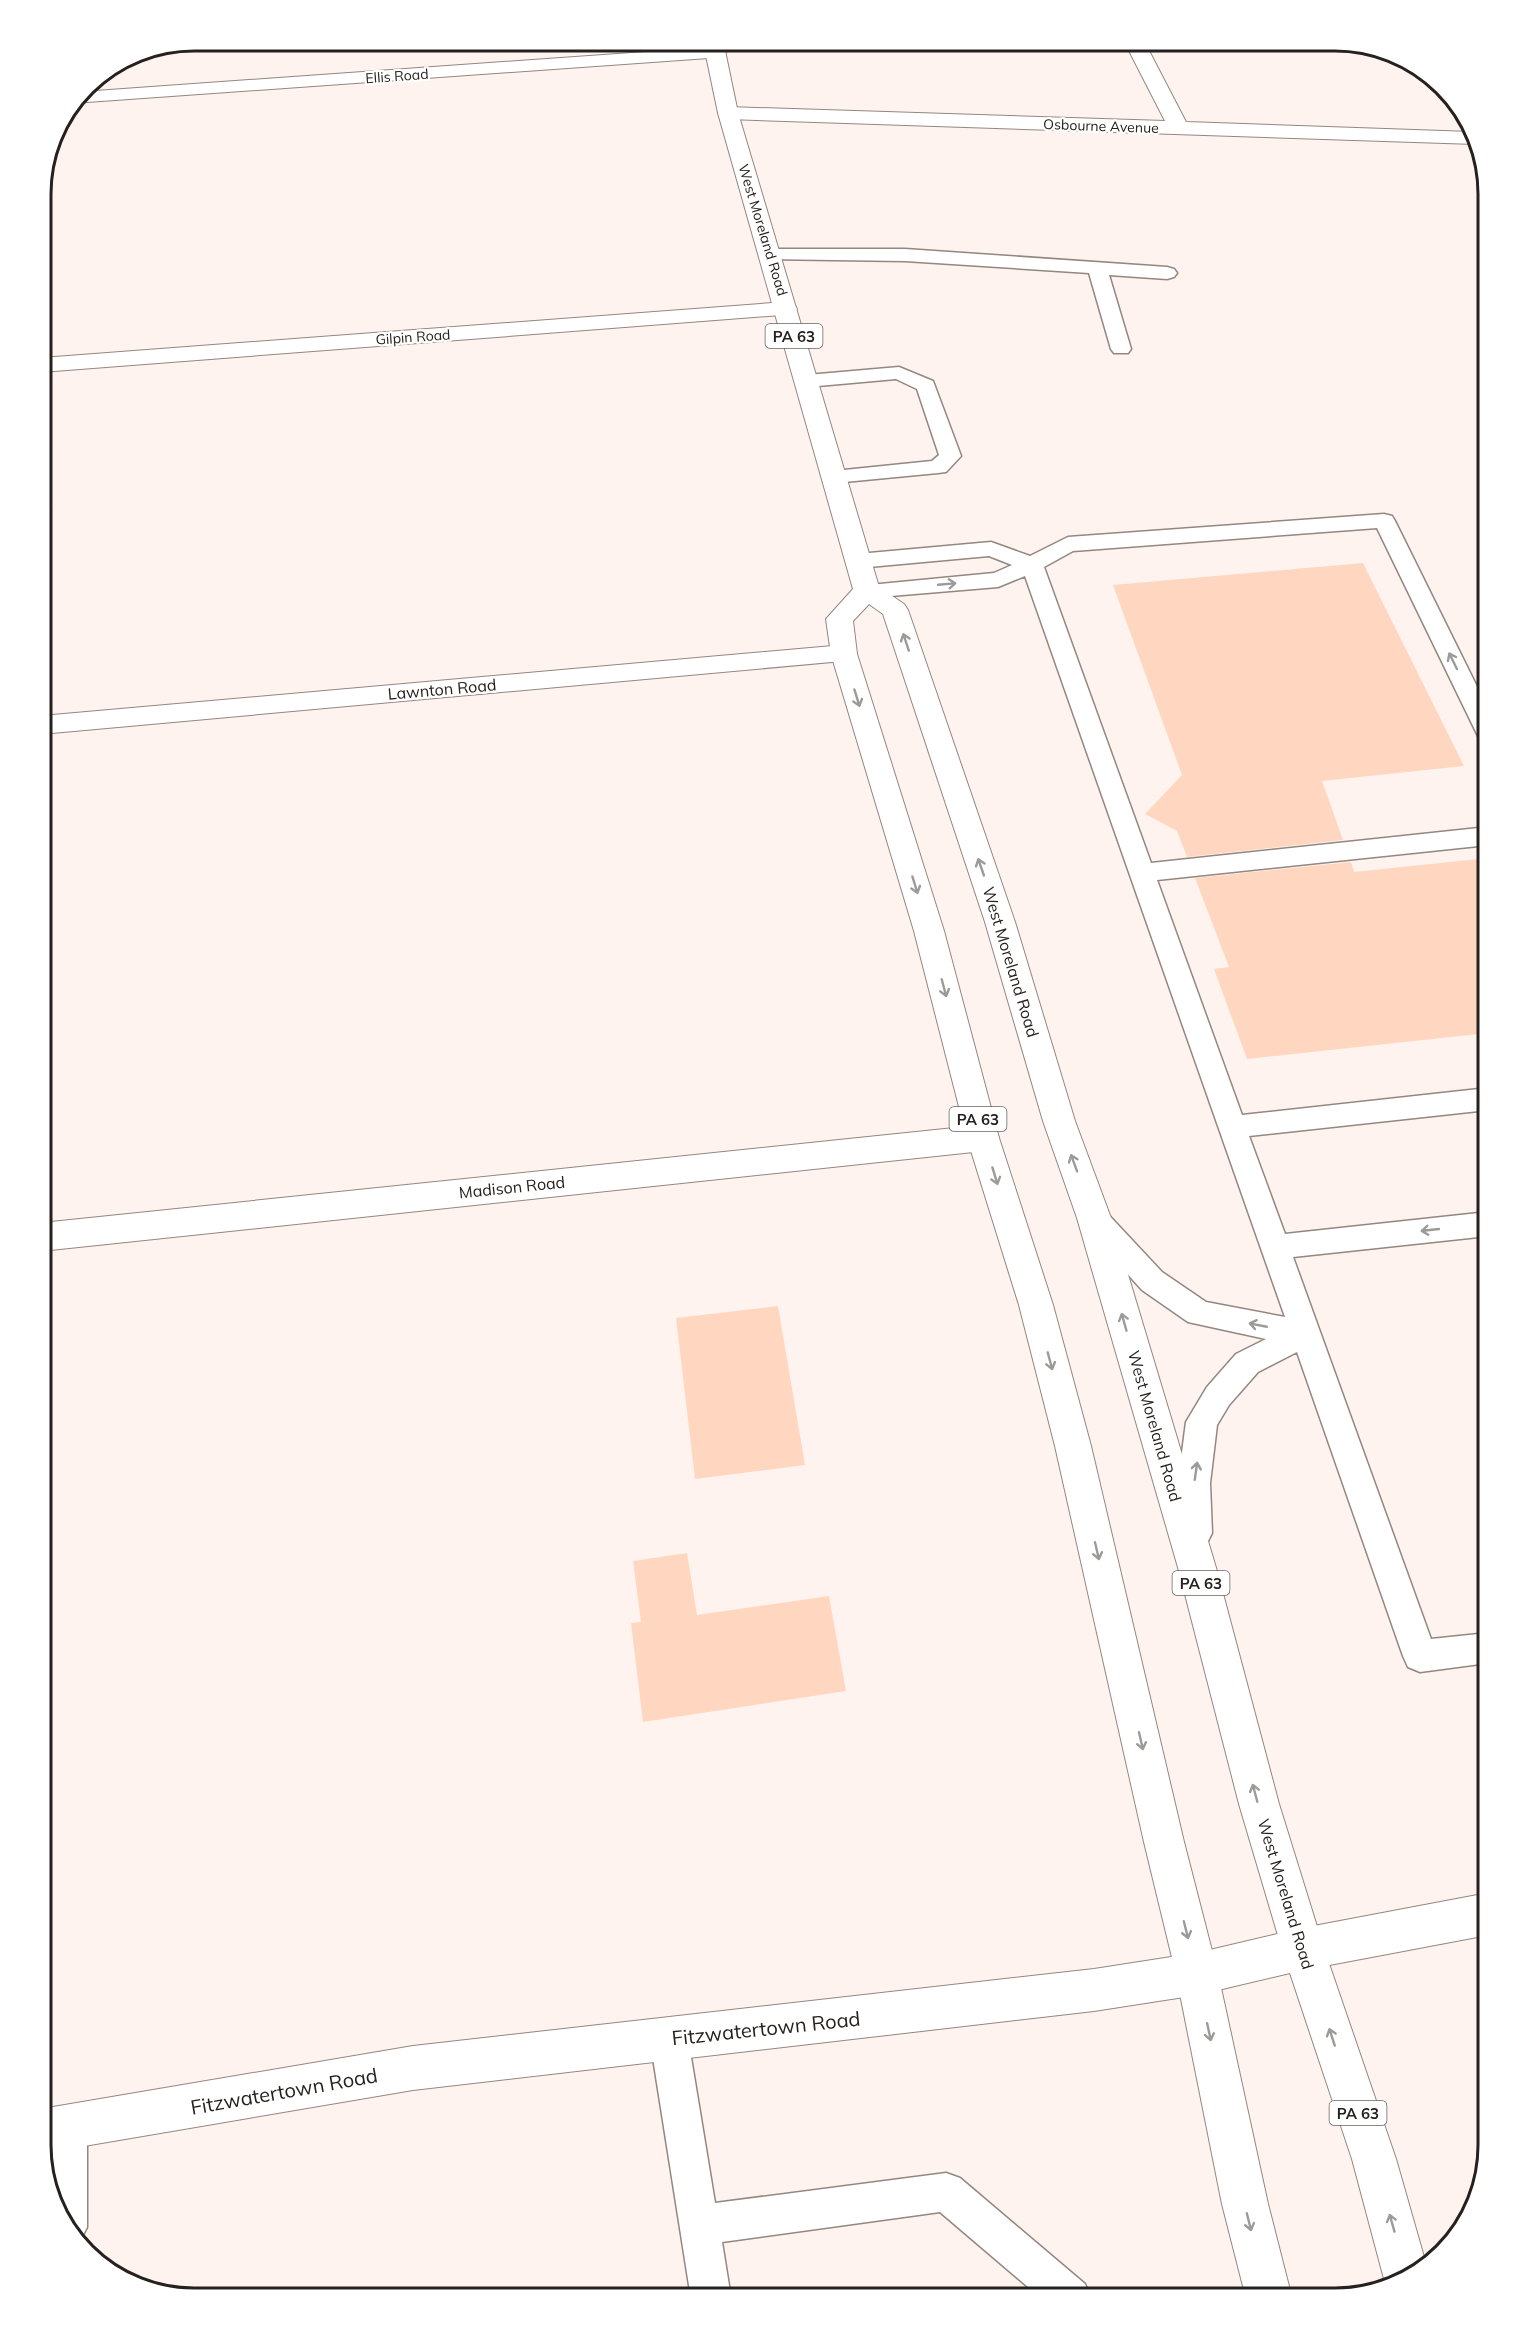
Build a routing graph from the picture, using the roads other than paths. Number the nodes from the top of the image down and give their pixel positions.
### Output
1 (665, 51) edge
2 (716, 51) edge
3 (1139, 51) edge
4 (89, 97) edge
5 (728, 113) junction
6 (1179, 129) junction
7 (1466, 138) edge
8 (770, 255) junction
9 (1097, 268) junction
10 (1167, 273) dead end
11 (786, 309) junction
12 (1121, 349) dead end
13 (51, 364) edge
14 (807, 381) junction
15 (834, 477) junction
16 (858, 561) junction
17 (1032, 564) junction
18 (867, 591) junction
19 (844, 654) junction
20 (1478, 712) edge
21 (51, 724) edge
22 (1478, 837) edge
23 (1141, 873) junction
24 (1478, 1101) edge
25 (1232, 1127) junction
26 (983, 1138) junction
27 (1094, 1218) junction
28 (1478, 1225) edge
29 (51, 1236) edge
30 (1275, 1247) junction
31 (1305, 1334) junction
32 (1197, 1571) junction
33 (1478, 1649) edge
34 (1478, 1916) edge
35 (1303, 1949) junction
36 (1197, 1974) junction
37 (669, 2039) junction
38 (54, 2129) edge
39 (64, 2204) edge
40 (699, 2225) junction
41 (1405, 2270) edge
42 (709, 2288) edge
43 (1059, 2288) edge
44 (1266, 2288) edge

1 - 4 street, Ellis Road
2 - 5 street, West Moreland Road / PA 63
3 - 6 street
5 - 6 street, Osbourne Avenue
5 - 8 street, West Moreland Road / PA 63
6 - 7 street, Osbourne Avenue
8 - 9 lane
8 - 11 street, West Moreland Road / PA 63
9 - 10 lane
9 - 12 lane
11 - 13 street, Gilpin Road
11 - 14 street, West Moreland Road / PA 63
14 - 15 street, West Moreland Road / PA 63
14 - 15 lane
15 - 16 street, West Moreland Road / PA 63
16 - 17 lane
16 - 18 street, West Moreland Road / PA 63
18 -> 17 lane
20 -> 17 lane
17 - 23 lane
18 - 19 street, PA 63
27 -> 18 street, West Moreland Road / PA 63
19 - 21 street, Lawnton Road
19 -> 26 street, PA 63
22 - 23 lane
23 - 25 lane
24 - 25 lane
25 - 30 lane
26 - 29 street, Madison Road
26 -> 36 street, PA 63
31 -> 27 lane
32 -> 27 street, West Moreland Road / PA 63
28 -> 30 lane
30 - 31 lane
32 -> 31 lane
31 - 33 lane
35 -> 32 street, West Moreland Road / PA 63
34 - 35 street, Fitzwatertown Road
35 - 36 street, Fitzwatertown Road
41 -> 35 street, West Moreland Road / PA 63
36 - 37 street, Fitzwatertown Road
36 -> 44 street, PA 63
37 - 38 street, Fitzwatertown Road
37 - 40 lane
38 - 39 lane
40 - 42 lane
40 - 43 lane

